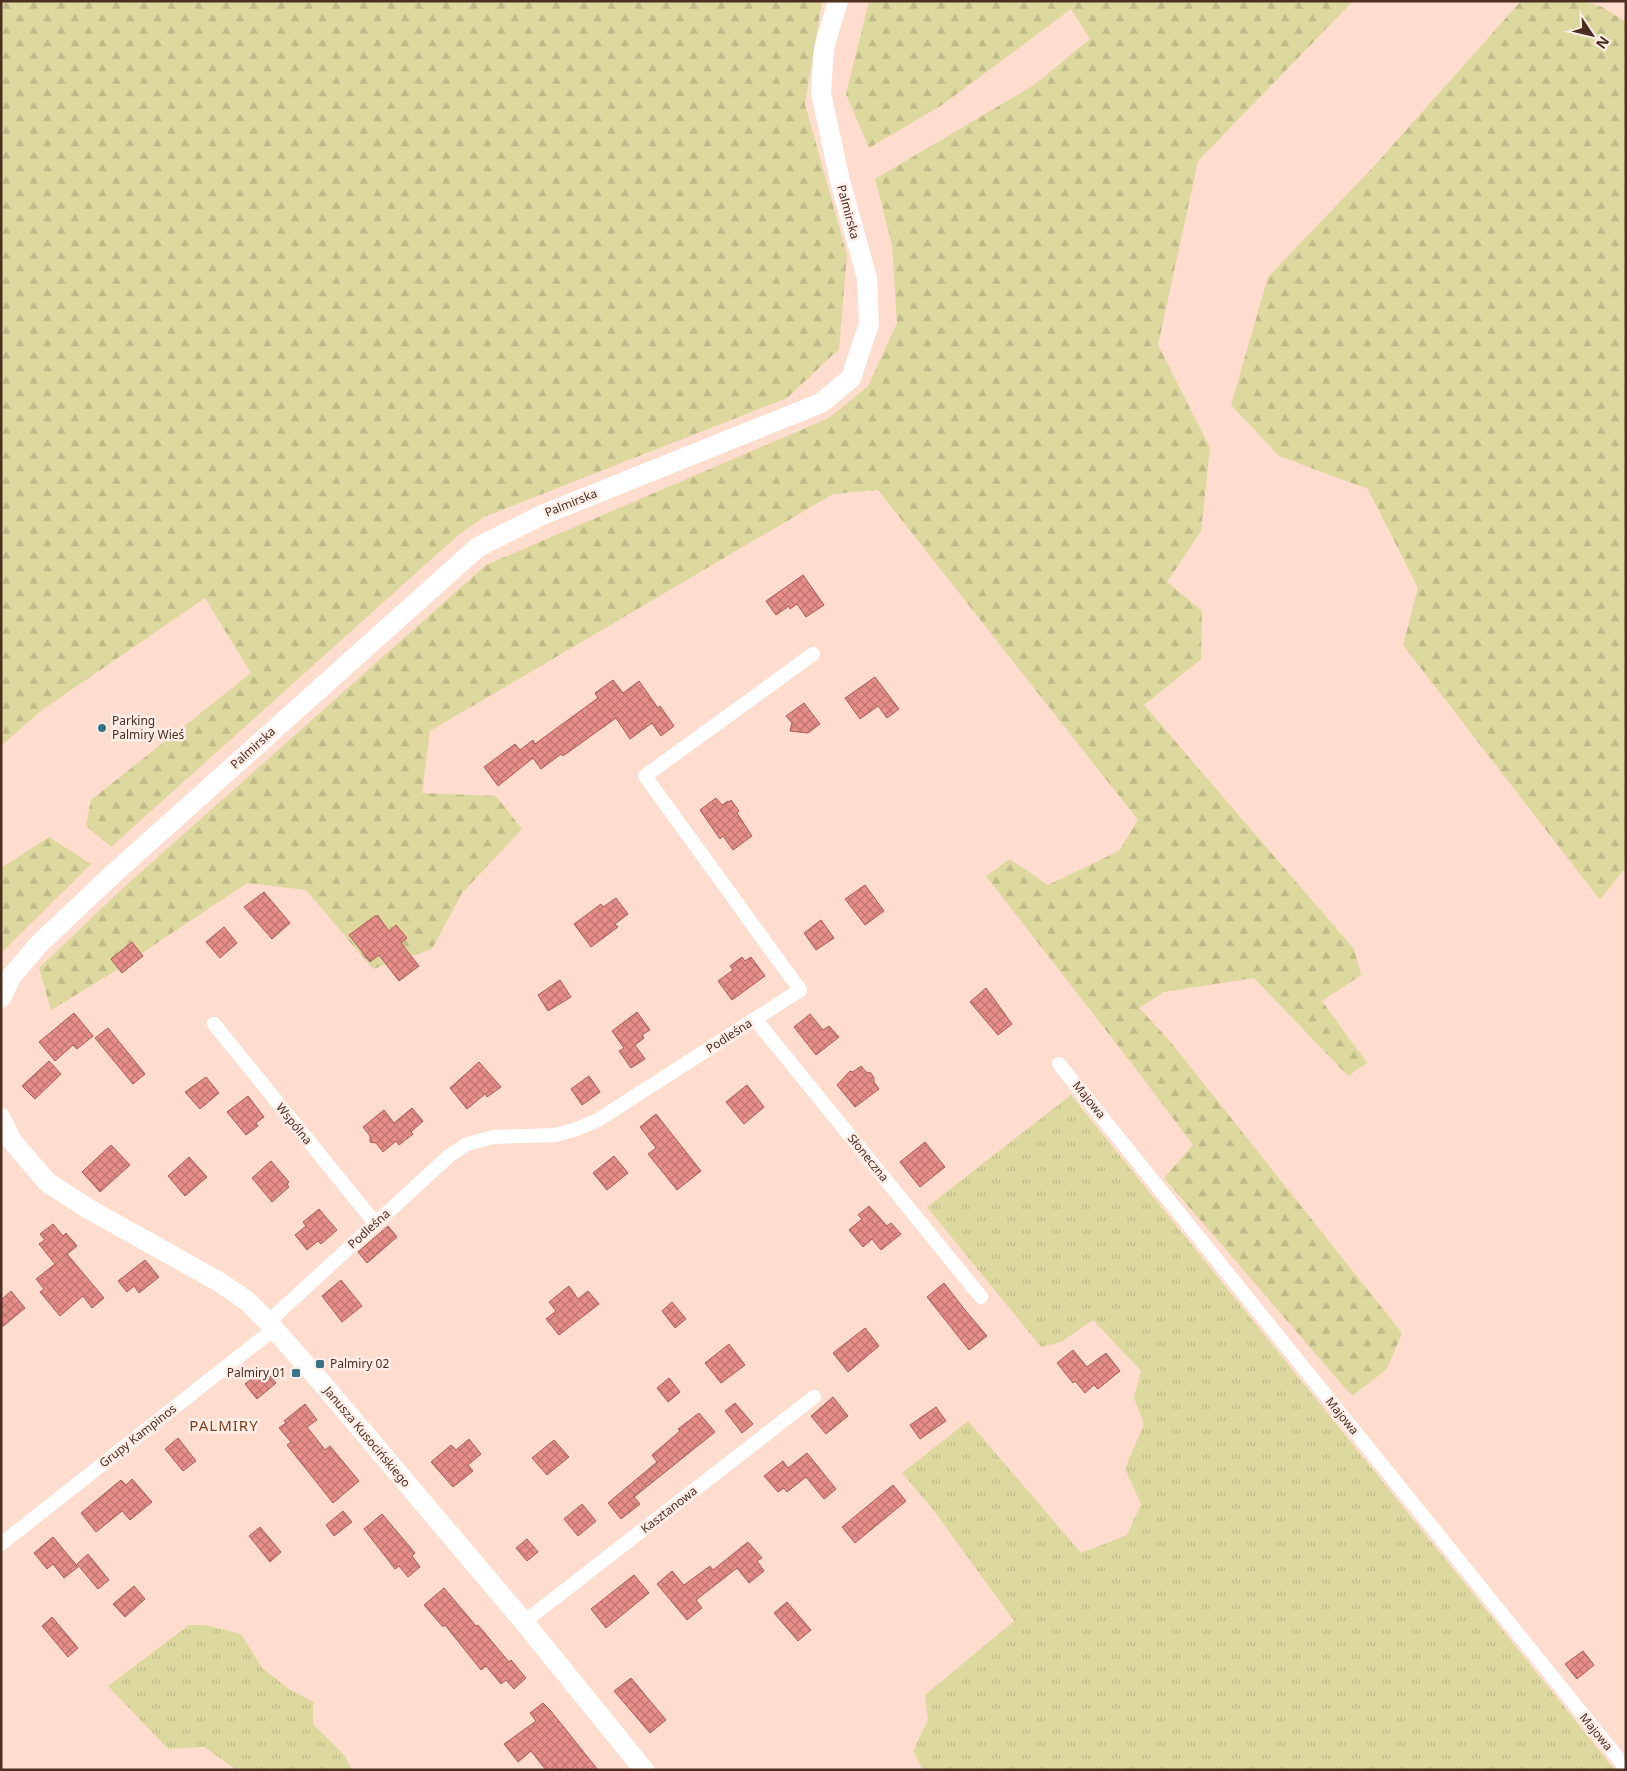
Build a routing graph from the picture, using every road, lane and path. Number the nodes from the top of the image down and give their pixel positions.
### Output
1 (838, 1) edge
2 (814, 654) dead end
3 (1, 998) edge
4 (755, 1019) junction
5 (214, 1024) dead end
6 (1059, 1064) dead end
7 (1, 1118) edge
8 (375, 1224) junction
9 (981, 1297) dead end
10 (271, 1325) junction
11 (814, 1397) dead end
12 (1, 1544) edge
13 (524, 1622) junction
14 (1626, 1768) edge
15 (644, 1770) edge

1 - 3 street, Palmirska
2 - 4 street, Podleśna
4 - 8 street, Podleśna
4 - 9 street, Słoneczna
5 - 8 street, Wspólna
6 - 14 street, Majowa
7 - 10 street, Janusza Kusocińskiego
8 - 10 street, Podleśna
10 - 12 street, Grupy Kampinos
10 - 13 street, Janusza Kusocińskiego
11 - 13 street, Kasztanowa
13 - 15 street, Janusza Kusocińskiego

